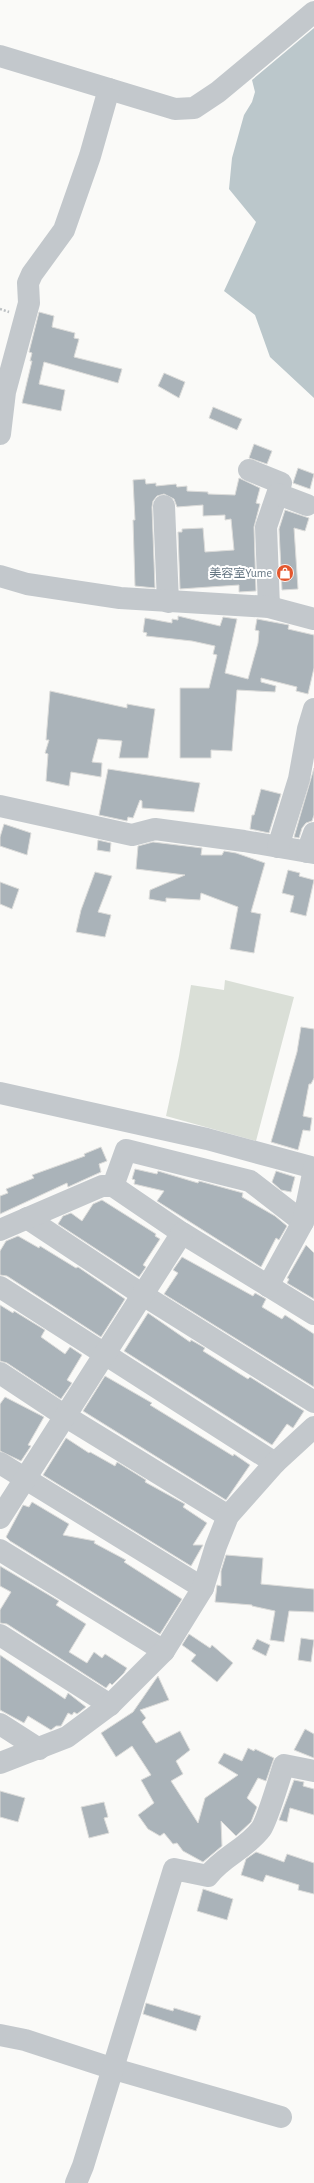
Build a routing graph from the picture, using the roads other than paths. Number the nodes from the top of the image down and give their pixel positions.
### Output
1 (314, 12) edge
2 (0, 56) edge
3 (109, 89) junction
4 (0, 434) edge
5 (249, 470) dead end
6 (278, 494) junction
7 (307, 504) dead end
8 (164, 506) dead end
9 (0, 576) edge
10 (168, 602) junction
11 (269, 607) junction
12 (314, 619) edge
13 (314, 709) edge
14 (0, 806) edge
15 (312, 846) edge
16 (278, 847) junction
17 (0, 1093) edge
18 (314, 1169) edge
19 (113, 1186) junction
20 (27, 1218) junction
21 (303, 1222) junction
22 (0, 1230) edge
23 (182, 1233) junction
24 (268, 1286) junction
25 (0, 1288) edge
26 (143, 1295) junction
27 (314, 1314) edge
28 (104, 1355) junction
29 (0, 1373) edge
30 (314, 1402) edge
31 (65, 1416) junction
32 (314, 1427) edge
33 (0, 1463) edge
34 (275, 1463) junction
35 (25, 1479) junction
36 (228, 1516) junction
37 (0, 1518) edge
38 (0, 1550) edge
39 (203, 1588) junction
40 (0, 1634) edge
41 (164, 1651) junction
42 (110, 1705) junction
43 (0, 1724) edge
44 (39, 1749) junction
45 (0, 1763) edge
46 (314, 1771) edge
47 (0, 2035) edge
48 (114, 2069) junction
49 (281, 2117) dead end
50 (76, 2183) edge

1 - 3 street
2 - 3 street
3 - 4 street
5 - 6 street
6 - 7 street
6 - 11 street
8 - 10 street
9 - 10 street
10 - 11 street
11 - 12 street
13 - 16 street
14 - 16 street
15 - 16 street
17 - 18 street
18 - 21 street
19 - 20 street
19 - 21 street
19 - 23 street
20 - 22 street
20 - 26 street
21 - 24 street
23 - 24 street
23 - 26 street
24 - 27 street
25 - 28 street
26 - 28 street
26 - 30 street
28 - 31 street
28 - 34 street
29 - 31 street
31 - 35 street
31 - 36 street
32 - 34 street
33 - 35 street
34 - 36 street
35 - 37 street
35 - 39 street
36 - 39 street
38 - 41 street
39 - 41 street
40 - 42 street
41 - 42 street
42 - 44 street
43 - 44 street
44 - 45 street
46 - 48 street
47 - 48 street
48 - 49 street
48 - 50 street

